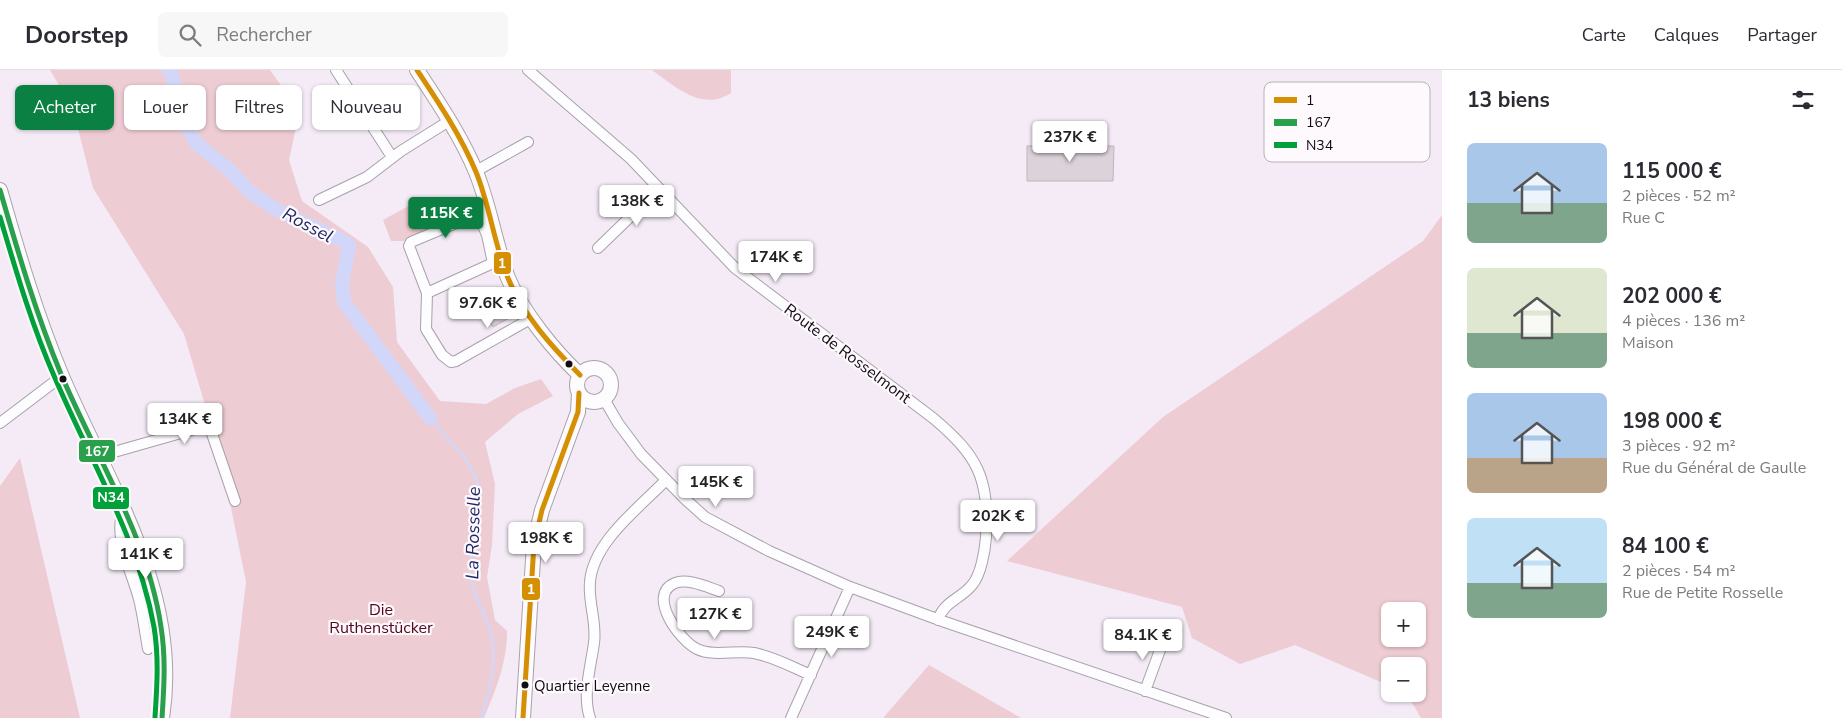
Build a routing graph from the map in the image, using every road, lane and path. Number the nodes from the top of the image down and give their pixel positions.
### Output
1 (336, 70) edge
2 (417, 70) edge
3 (528, 70) edge
4 (449, 121) junction
5 (528, 142) dead end
6 (392, 157) junction
7 (476, 171) junction
8 (658, 189) junction
9 (0, 190) edge
10 (320, 200) dead end
11 (491, 234) junction
12 (598, 248) dead end
13 (427, 293) junction
14 (532, 318) junction
15 (580, 375) junction
16 (62, 376) junction
17 (579, 393) junction
18 (597, 401) junction
19 (578, 412) junction
20 (0, 423) edge
21 (100, 456) junction
22 (666, 480) junction
23 (235, 501) dead end
24 (124, 509) junction
25 (850, 587) junction
26 (719, 591) dead end
27 (938, 620) junction
28 (1164, 639) dead end
29 (148, 649) dead end
30 (811, 675) junction
31 (1145, 691) junction
32 (162, 718) edge
33 (523, 718) edge
34 (590, 718) edge
35 (791, 718) edge
36 (1226, 718) edge

1 - 6 street
2 - 4 main road
3 - 8 street, Route de Rosselmont
4 - 6 street
4 - 7 main road
5 - 7 street
6 - 10 street
7 - 11 main road
8 - 12 street
8 - 27 street, Route de Rosselmont
9 - 16 main road
11 - 13 street
11 - 13 street
11 - 14 main road
13 - 14 street
14 - 15 main road
15 - 17 main road
15 - 18 main road
16 - 20 street
16 - 21 main road
17 - 18 main road
17 - 19 main road
18 - 19 main road
18 - 22 street
19 - 33 main road
21 - 23 street
21 - 24 main road
22 - 25 street
22 - 34 street
24 - 29 street
24 - 32 main road
25 - 27 street
25 - 30 street
26 - 30 street
27 - 31 street
28 - 31 street
30 - 35 street
31 - 36 street

